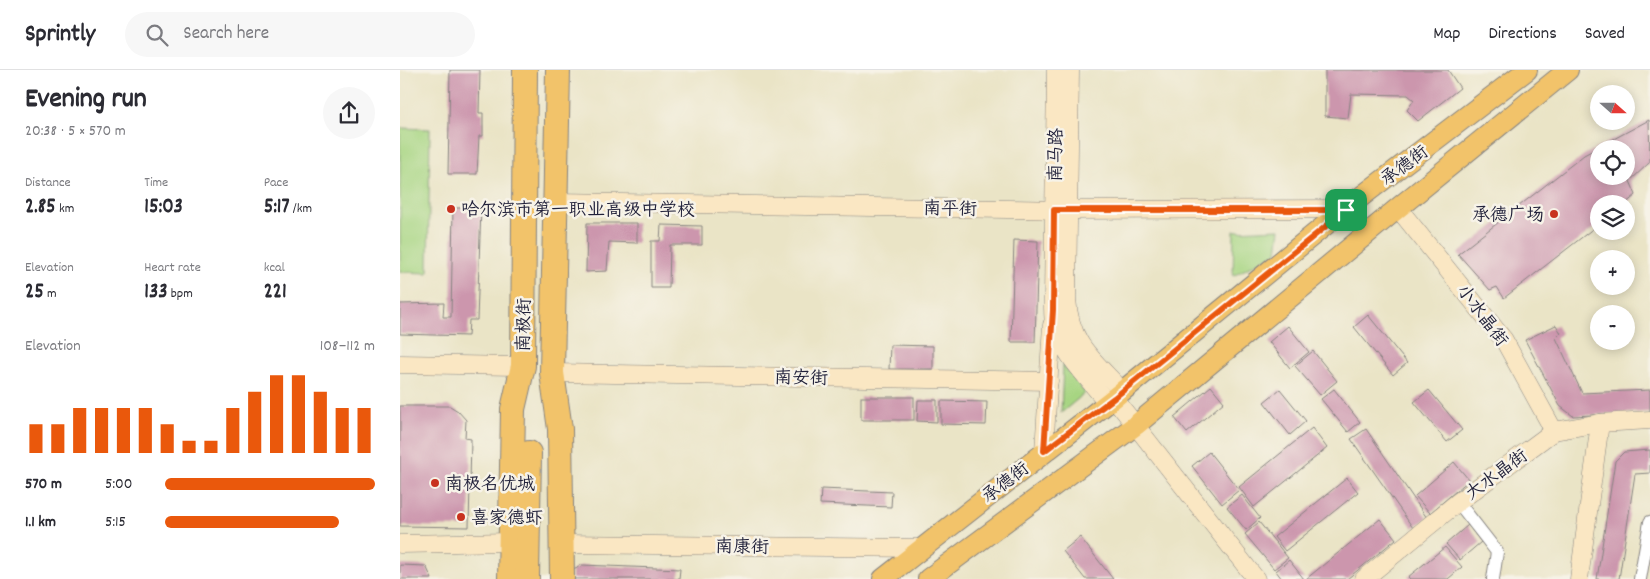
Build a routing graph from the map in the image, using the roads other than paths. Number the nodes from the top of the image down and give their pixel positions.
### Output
1 (525, 70) edge
2 (558, 70) edge
3 (1056, 70) edge
4 (1070, 70) edge
5 (1527, 70) edge
6 (1568, 70) edge
7 (555, 202) junction
8 (1398, 208) junction
9 (1061, 210) junction
10 (1346, 210) junction
11 (1053, 310) junction
12 (400, 364) edge
13 (522, 366) junction
14 (552, 373) junction
15 (1049, 381) junction
16 (1115, 397) junction
17 (1650, 420) edge
18 (1600, 423) junction
19 (1136, 424) junction
20 (1554, 431) junction
21 (1044, 451) junction
22 (537, 458) junction
23 (1044, 492) junction
24 (1458, 502) junction
25 (1650, 522) edge
26 (511, 542) junction
27 (400, 544) edge
28 (562, 544) junction
29 (923, 548) junction
30 (1375, 576) edge
31 (510, 579) edge
32 (528, 579) edge
33 (543, 579) edge
34 (562, 579) edge
35 (883, 579) edge
36 (928, 579) edge
37 (947, 579) edge
38 (1256, 579) edge
39 (1494, 579) edge
40 (1579, 579) edge
41 (1640, 579) edge

1 - 13 highway, 南极街
2 - 7 highway, 南极街
3 - 9 street, 南马路
4 - 9 street, 南马路
5 - 10 main road, 承德街
6 - 8 main road
7 - 9 street, 南平街
7 - 14 highway, 南极街
8 - 19 main road
8 - 20 street, 小水晶街
9 - 10 street, 南平街
9 - 11 street, 南马路
9 - 16 street, 南马路
10 - 16 main road, 承德街
11 - 15 street
11 - 16 street, 南马路
12 - 13 street
13 - 22 highway
13 - 26 highway, 南极街
14 - 15 street, 南安街
14 - 22 highway
14 - 28 highway, 南极街
15 - 21 street
16 - 19 street
16 - 21 main road, 承德街
17 - 18 street, 大水晶街
18 - 20 street, 大水晶街
18 - 40 street
19 - 23 main road
19 - 38 street
20 - 24 street, 大水晶街
21 - 29 main road, 承德街
22 - 32 highway
22 - 33 highway
23 - 36 main road
23 - 37 main road
24 - 30 street, 大水晶街
24 - 39 street
25 - 41 street
26 - 27 street
26 - 31 highway, 南极街
28 - 29 street, 南康街
28 - 34 highway, 南极街
29 - 35 main road, 承德街

